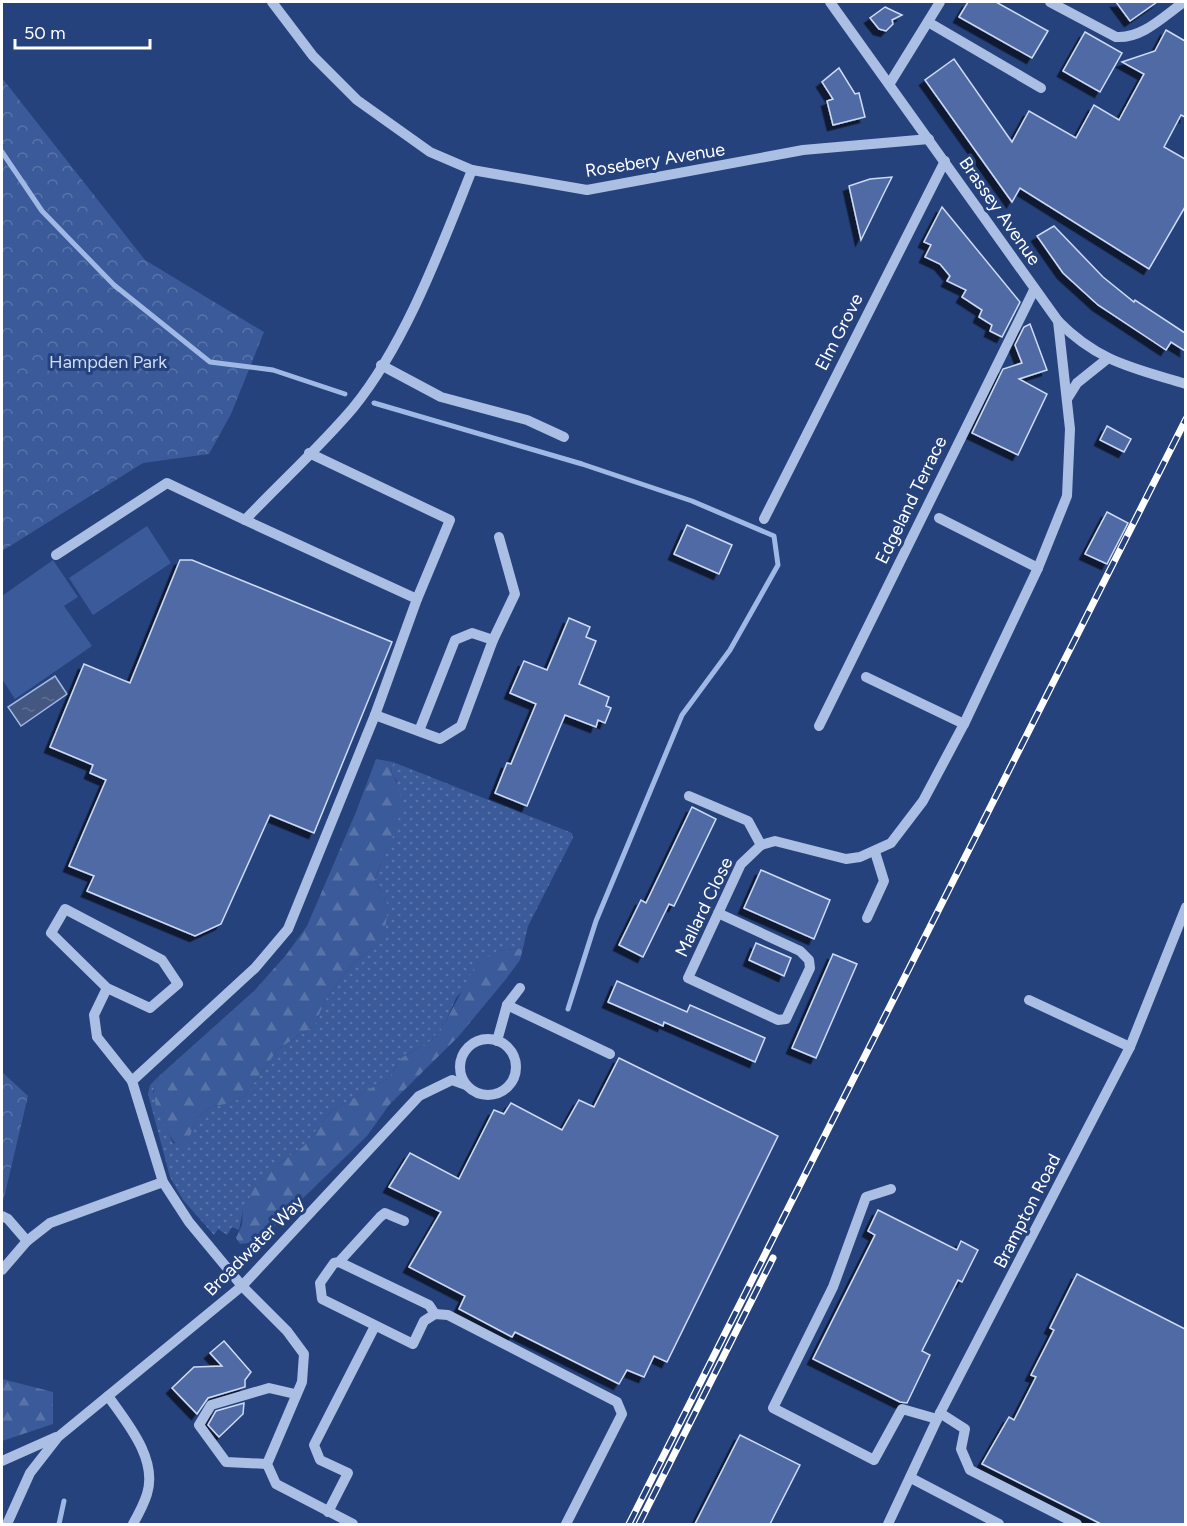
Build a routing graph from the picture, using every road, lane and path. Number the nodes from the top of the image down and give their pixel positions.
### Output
1 (272, 2) edge
2 (830, 2) edge
3 (940, 2) edge
4 (1050, 2) edge
5 (1184, 2) edge
6 (928, 22) junction
7 (891, 84) junction
8 (1041, 88) dead end
9 (929, 139) junction
10 (945, 161) junction
11 (472, 170) junction
12 (1034, 290) junction
13 (1058, 321) junction
14 (1107, 359) junction
15 (381, 365) junction
16 (1185, 384) edge
17 (1067, 399) junction
18 (564, 437) dead end
19 (309, 453) junction
20 (939, 518) dead end
21 (764, 519) dead end
22 (245, 520) junction
23 (499, 537) dead end
24 (56, 555) dead end
25 (1038, 568) junction
26 (417, 599) junction
27 (493, 639) junction
28 (866, 677) dead end
29 (375, 715) junction
30 (964, 724) junction
31 (819, 726) dead end
32 (419, 731) junction
33 (689, 796) dead end
34 (760, 845) junction
35 (874, 852) junction
36 (1185, 908) edge
37 (718, 913) junction
38 (867, 918) dead end
39 (106, 988) junction
40 (520, 988) dead end
41 (1029, 1000) dead end
42 (507, 1005) junction
43 (497, 1041) junction
44 (1130, 1047) junction
45 (610, 1054) dead end
46 (132, 1081) junction
47 (466, 1085) junction
48 (163, 1182) junction
49 (891, 1189) dead end
50 (2, 1216) edge
51 (404, 1221) dead end
52 (27, 1241) junction
53 (339, 1262) junction
54 (2, 1270) edge
55 (242, 1286) junction
56 (435, 1314) junction
57 (375, 1326) junction
58 (295, 1394) junction
59 (108, 1396) junction
60 (939, 1416) junction
61 (58, 1437) junction
62 (2, 1461) edge
63 (267, 1464) junction
64 (911, 1478) junction
65 (328, 1512) junction
66 (7, 1524) edge
67 (133, 1524) edge
68 (353, 1524) edge
69 (566, 1524) edge
70 (888, 1524) edge
71 (999, 1524) edge
72 (1077, 1524) edge

1 - 11 street, Rosebery Avenue
2 - 7 street, Brassey Avenue
3 - 6 street
4 - 5 street
6 - 7 street
6 - 8 street
7 - 9 street, Brassey Avenue
9 - 10 street, Brassey Avenue
9 - 11 street, Rosebery Avenue
10 - 12 street, Brassey Avenue
10 - 21 street, Elm Grove
11 - 15 street
12 - 13 street, Brassey Avenue
12 - 31 street, Edgeland Terrace
13 - 14 street, Brassey Avenue
13 - 17 street
14 - 16 street, Brassey Avenue
14 - 17 street
15 - 18 street
15 - 19 street
17 - 25 street
19 - 22 street
19 - 26 street
20 - 25 street
22 - 24 street
22 - 26 street
23 - 27 street
25 - 30 street
26 - 29 street
27 - 32 street
27 - 32 street
28 - 30 street
29 - 32 street
29 - 46 street
30 - 35 street
33 - 34 street
34 - 35 street
34 - 37 street, Mallard Close
35 - 38 street
36 - 44 street, Brampton Road
37 - 37 street, Mallard Close
39 - 39 street
39 - 46 street
40 - 42 street
41 - 44 street
42 - 43 street
42 - 45 street
43 - 47 street
43 - 47 street, Broadwater Way
44 - 60 street, Brampton Road
46 - 48 street
47 - 55 street, Broadwater Way
48 - 52 street
48 - 55 street
49 - 60 street
50 - 52 street
51 - 53 street
52 - 54 street
53 - 56 street
53 - 57 street
55 - 58 street
55 - 59 street, Broadwater Way
56 - 57 street
56 - 69 street
57 - 65 street
58 - 63 street
58 - 63 street
59 - 61 street, Broadwater Way
59 - 67 street
60 - 64 street, Brampton Road
60 - 72 street
61 - 62 street, Broadwater Way
61 - 66 street, Broadwater Way
63 - 65 street
64 - 70 street, Brampton Road
64 - 71 street
65 - 68 street

